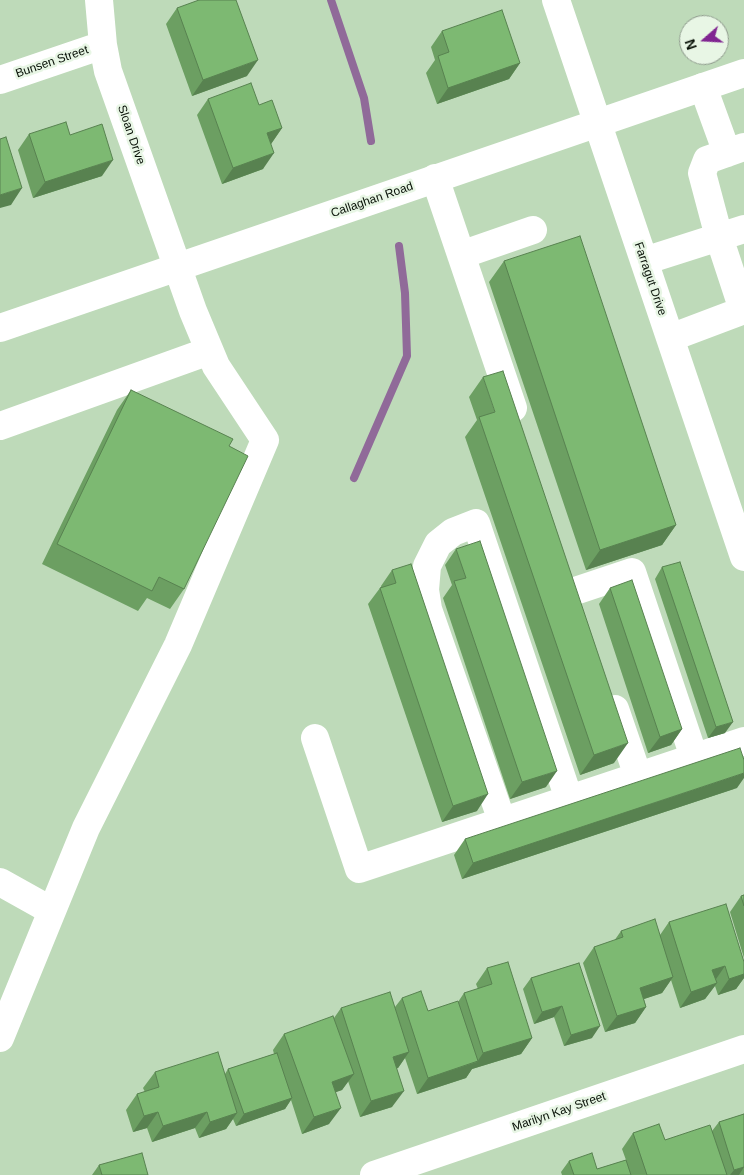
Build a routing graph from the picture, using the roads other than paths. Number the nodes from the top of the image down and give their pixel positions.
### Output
1 (99, 0) edge
2 (556, 0) edge
3 (103, 45) junction
4 (744, 73) edge
5 (0, 80) edge
6 (703, 87) junction
7 (597, 123) junction
8 (736, 150) edge
9 (435, 178) junction
10 (534, 230) dead end
11 (732, 233) edge
12 (461, 255) junction
13 (644, 262) junction
14 (177, 267) junction
15 (743, 310) edge
16 (0, 328) edge
17 (670, 338) junction
18 (209, 351) junction
19 (0, 426) edge
20 (521, 433) edge
21 (744, 557) edge
22 (584, 619) edge
23 (606, 683) edge
24 (315, 738) dead end
25 (744, 741) edge
26 (694, 758) junction
27 (638, 776) junction
28 (569, 799) junction
29 (502, 822) junction
30 (0, 882) edge
31 (52, 911) junction
32 (0, 1038) edge
33 (744, 1049) edge
34 (374, 1175) edge

1 - 3 street, Sloan Drive
2 - 7 street, Farragut Drive
3 - 5 street, Bunsen Street
3 - 14 street, Sloan Drive
4 - 6 street, Callaghan Road
6 - 7 street, Callaghan Road
6 - 8 street
7 - 9 street, Callaghan Road
7 - 13 street, Farragut Drive
8 - 11 street
9 - 12 street
9 - 14 street, Callaghan Road
10 - 12 street
11 - 13 street
11 - 15 street
12 - 20 street
13 - 17 street, Farragut Drive
14 - 16 street, Callaghan Road
14 - 18 street, Sloan Drive
15 - 17 street
17 - 21 street, Farragut Drive
18 - 19 street
18 - 31 street, Sloan Drive
22 - 26 street
23 - 27 street
24 - 29 street
25 - 26 street
26 - 27 street
27 - 28 street
28 - 29 street
28 - 29 street
30 - 31 street
31 - 32 street
33 - 34 street, Marilyn Kay Street

